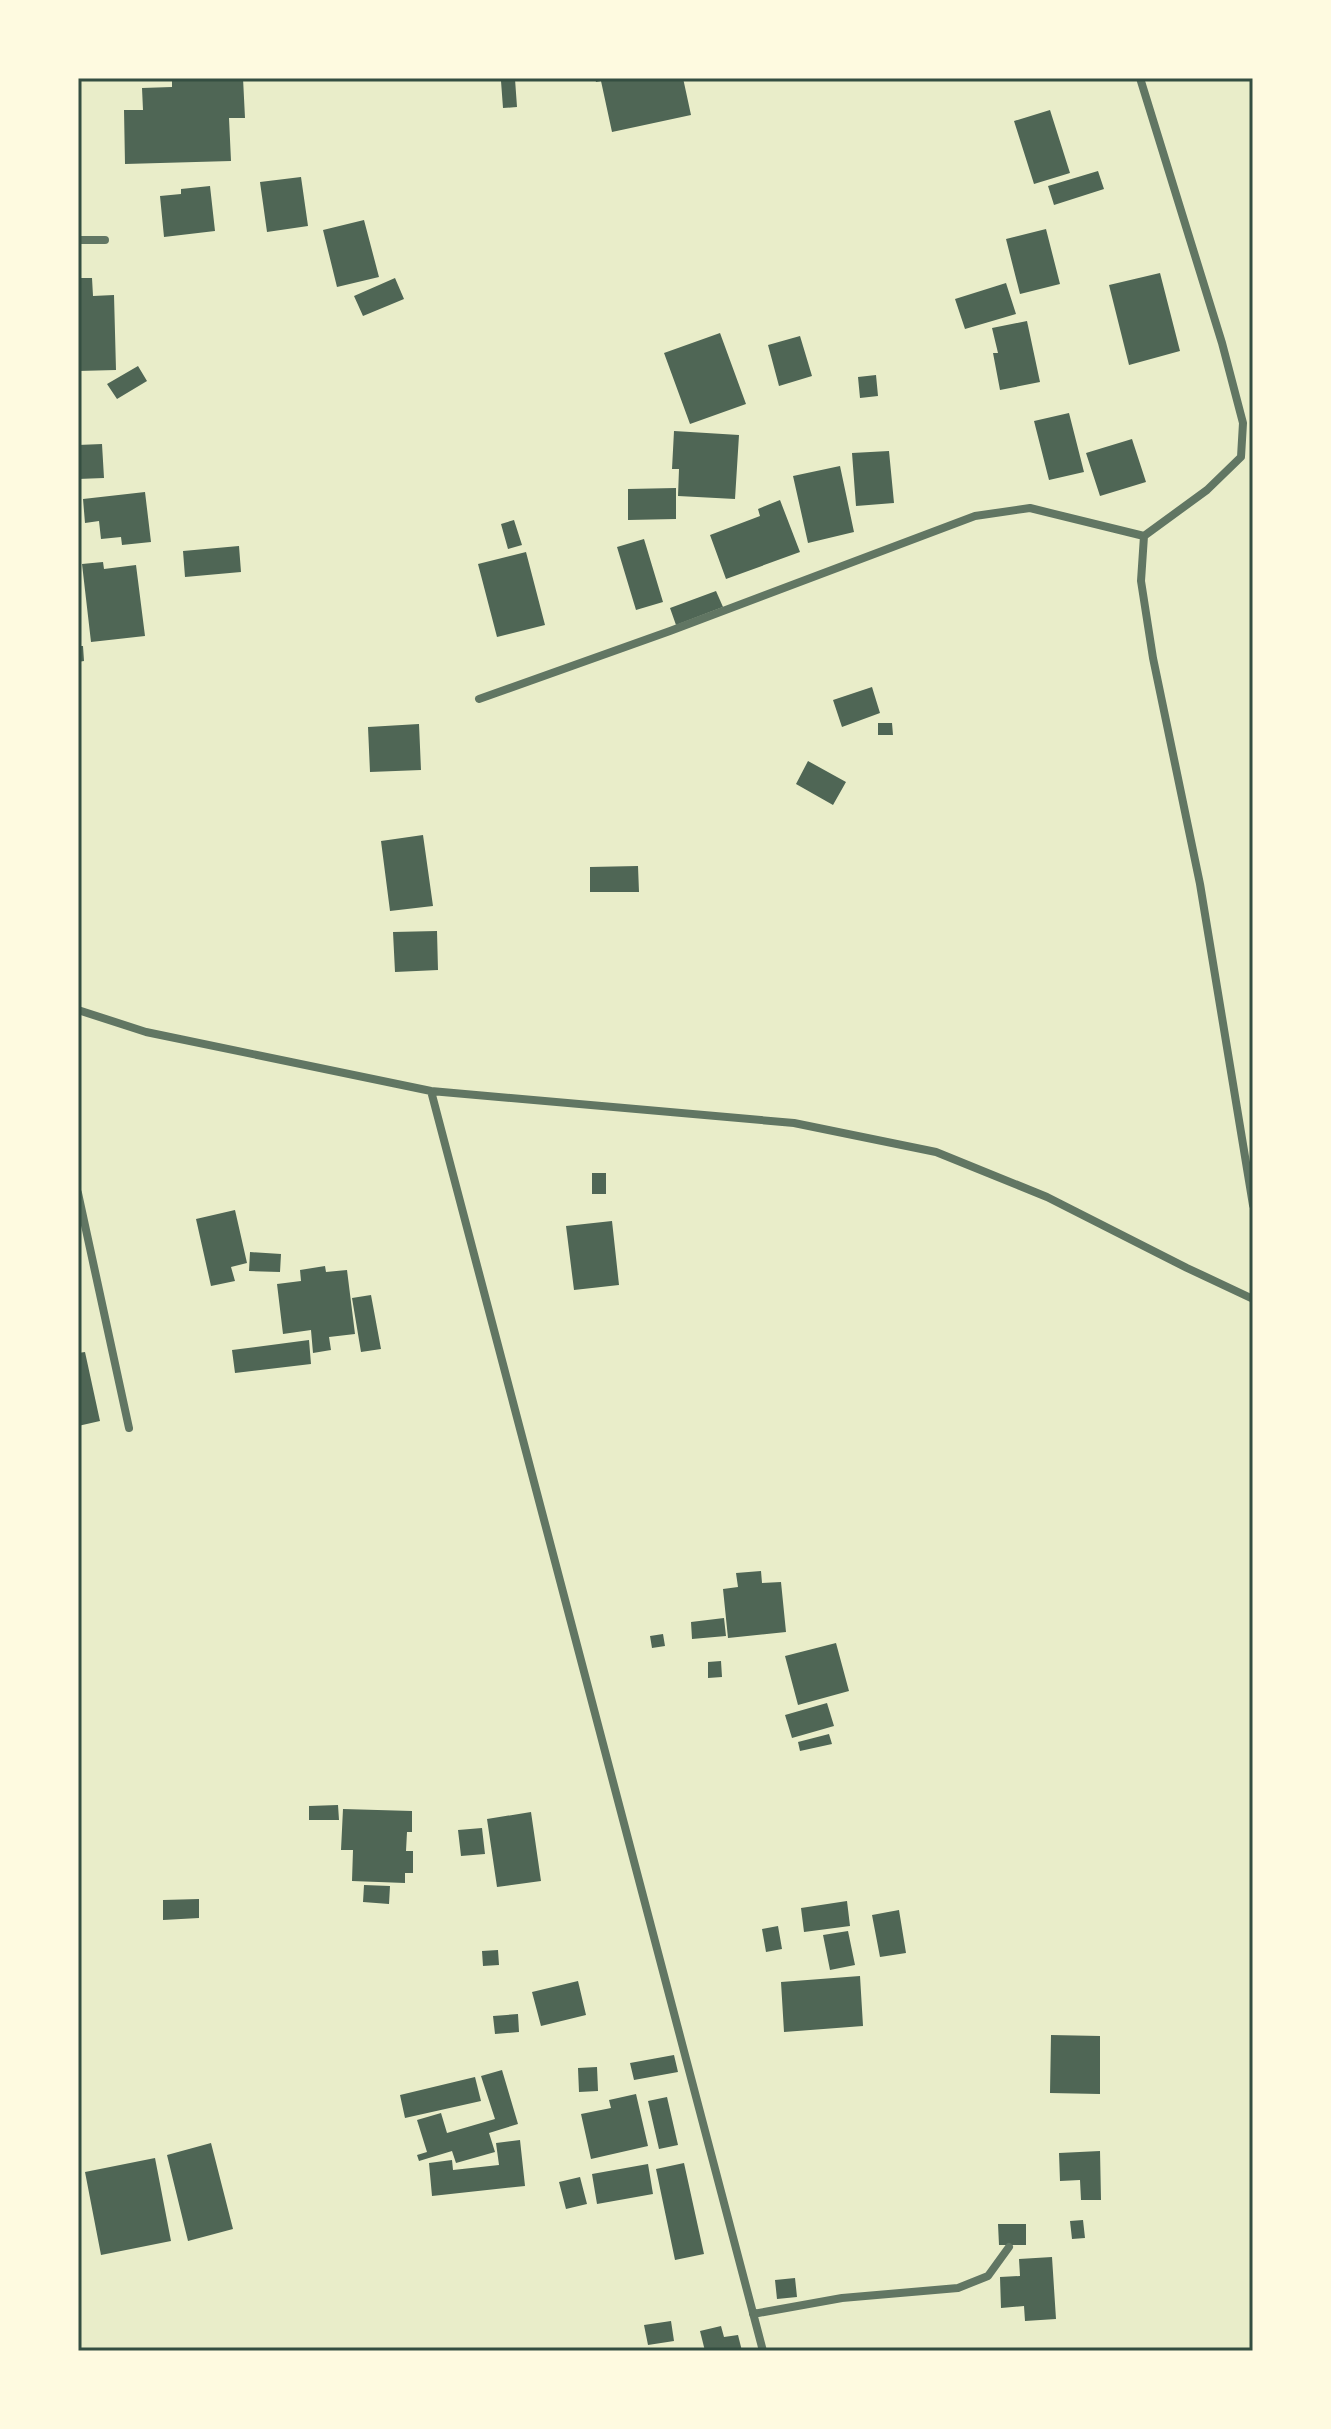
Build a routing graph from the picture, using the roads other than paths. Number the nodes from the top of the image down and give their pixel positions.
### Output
1 (1140, 78) edge
2 (78, 240) edge
3 (105, 240) dead end
4 (1144, 536) junction
5 (479, 699) dead end
6 (78, 1010) edge
7 (431, 1091) junction
8 (78, 1193) edge
9 (1253, 1205) edge
10 (1253, 1299) edge
11 (129, 1428) dead end
12 (1009, 2247) dead end
13 (753, 2314) junction
14 (763, 2351) edge

1 - 4 street
2 - 3 street
4 - 5 street
4 - 9 street
6 - 7 street
7 - 10 street
7 - 13 street
8 - 11 street
12 - 13 street
13 - 14 street

